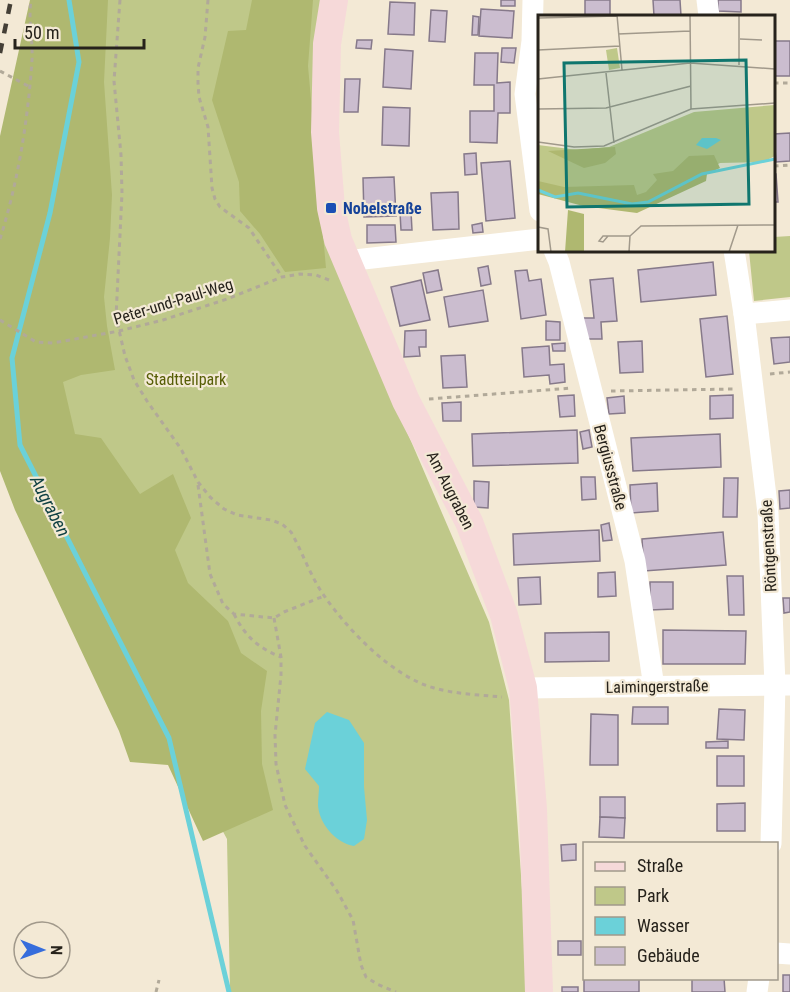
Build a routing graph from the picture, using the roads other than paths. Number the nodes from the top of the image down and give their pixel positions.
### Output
1 (334, 0) edge
2 (533, 0) edge
3 (707, 0) edge
4 (709, 15) edge
5 (538, 195) edge
6 (538, 239) edge
7 (555, 252) edge
8 (734, 252) edge
9 (350, 271) junction
10 (790, 310) edge
11 (744, 314) junction
12 (782, 685) edge
13 (654, 687) junction
14 (524, 688) junction
15 (771, 842) edge
16 (539, 992) edge

1 - 9 street, Am Augraben
2 - 5 street
3 - 4 street
6 - 9 street
7 - 13 street, Bergiusstraße
8 - 11 street, Röntgenstraße
9 - 14 street, Am Augraben
10 - 11 street
11 - 12 street, Röntgenstraße
12 - 13 street, Laimingerstraße
12 - 15 street, Röntgenstraße
13 - 14 street, Laimingerstraße
14 - 16 street, Am Augraben

